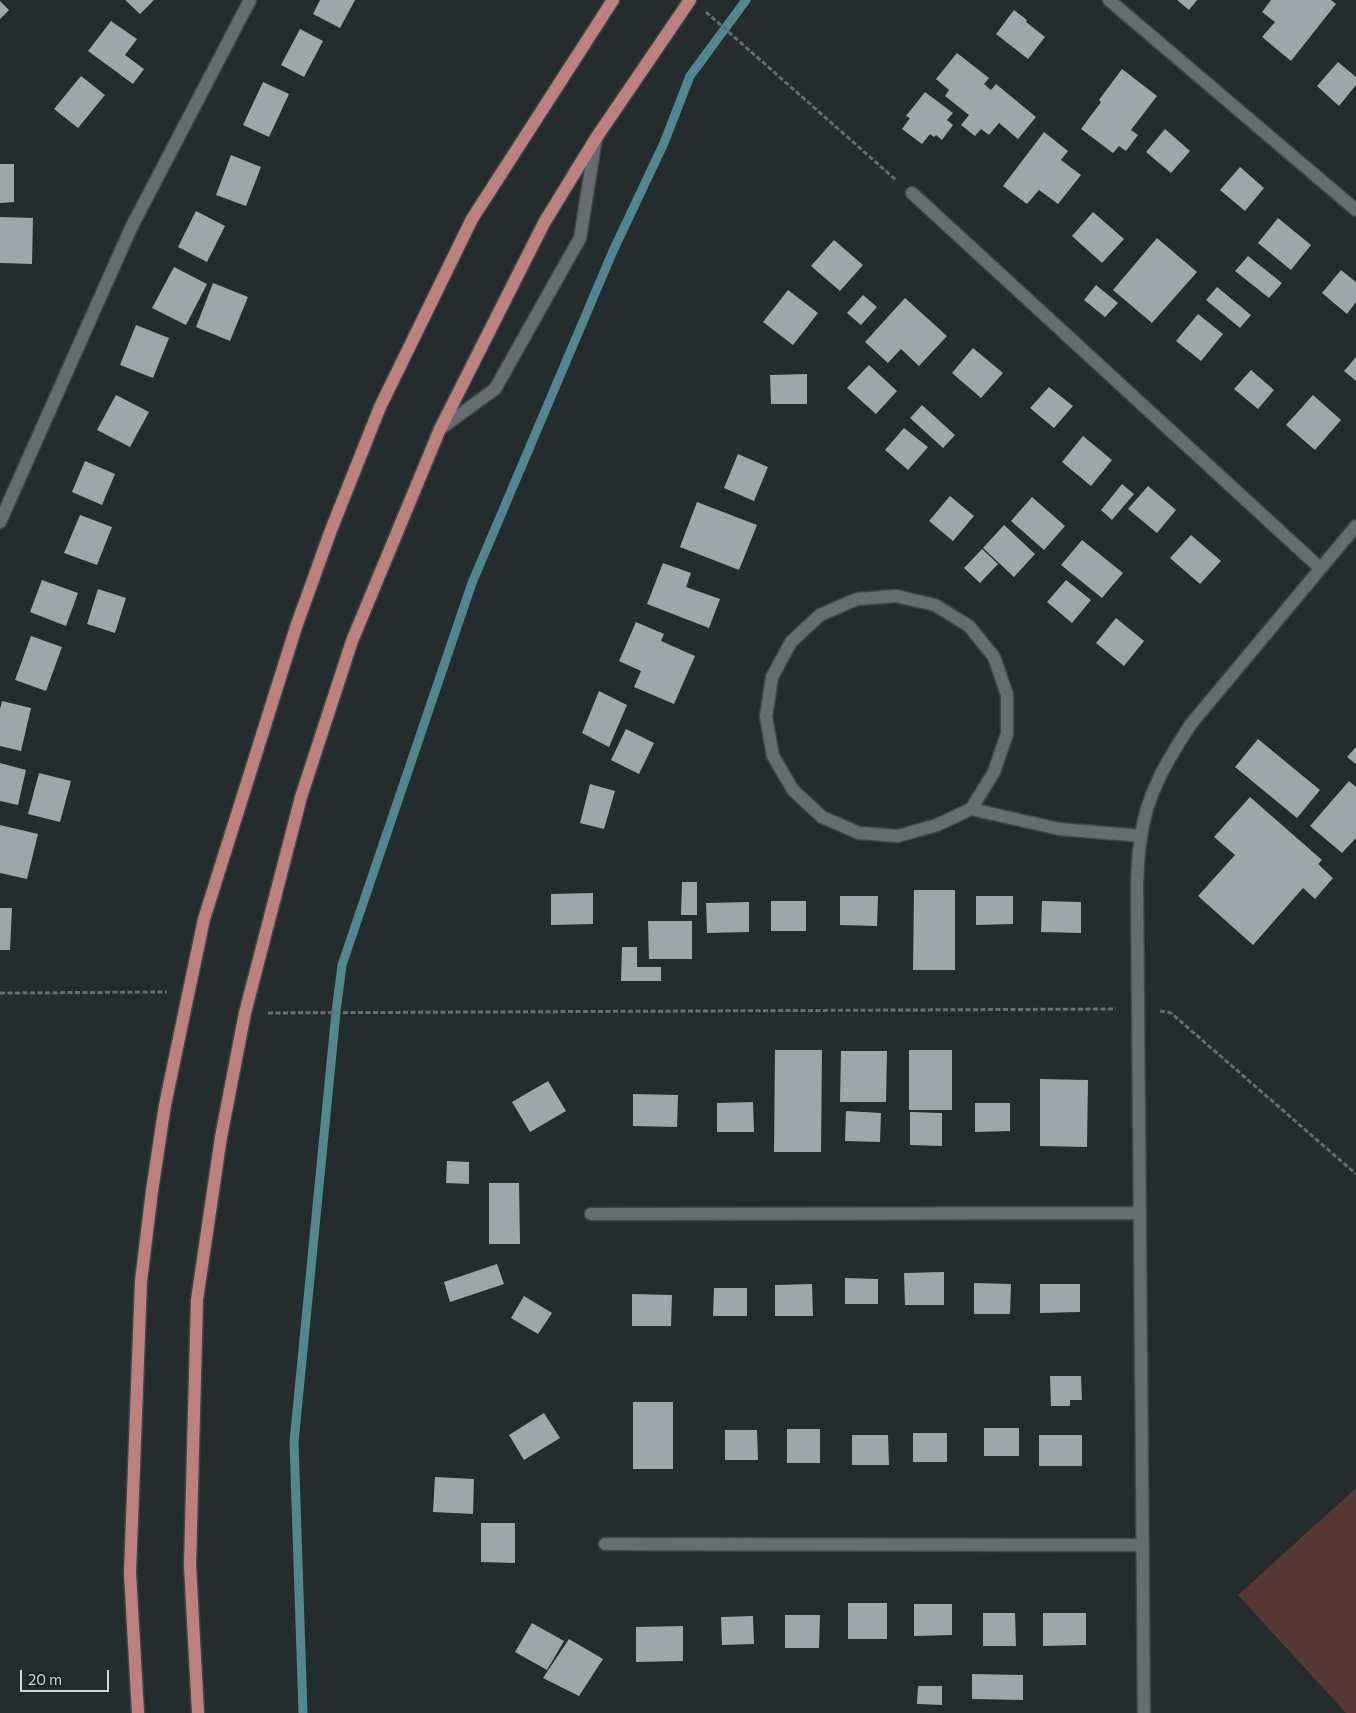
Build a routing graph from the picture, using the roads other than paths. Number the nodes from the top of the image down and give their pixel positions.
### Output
1 (250, 0) edge
2 (613, 0) edge
3 (1110, 0) edge
4 (695, 3) edge
5 (596, 138) junction
6 (912, 194) road end
7 (1356, 210) edge
8 (440, 429) junction
9 (0, 522) edge
10 (1356, 526) edge
11 (1320, 568) junction
12 (971, 809) junction
13 (1141, 836) junction
14 (1140, 1213) junction
15 (591, 1214) dead end
16 (605, 1544) dead end
17 (1142, 1545) junction
18 (138, 1713) edge
19 (198, 1713) edge
20 (1144, 1713) edge

1 - 9 street
2 - 18 main road
3 - 7 street
4 - 5 main road
5 - 8 main road
5 - 8 street
6 - 11 street
8 - 19 main road
10 - 11 street
11 - 13 street
12 - 12 street
12 - 13 street
13 - 14 street
14 - 15 street
14 - 17 street
16 - 17 street
17 - 20 street

